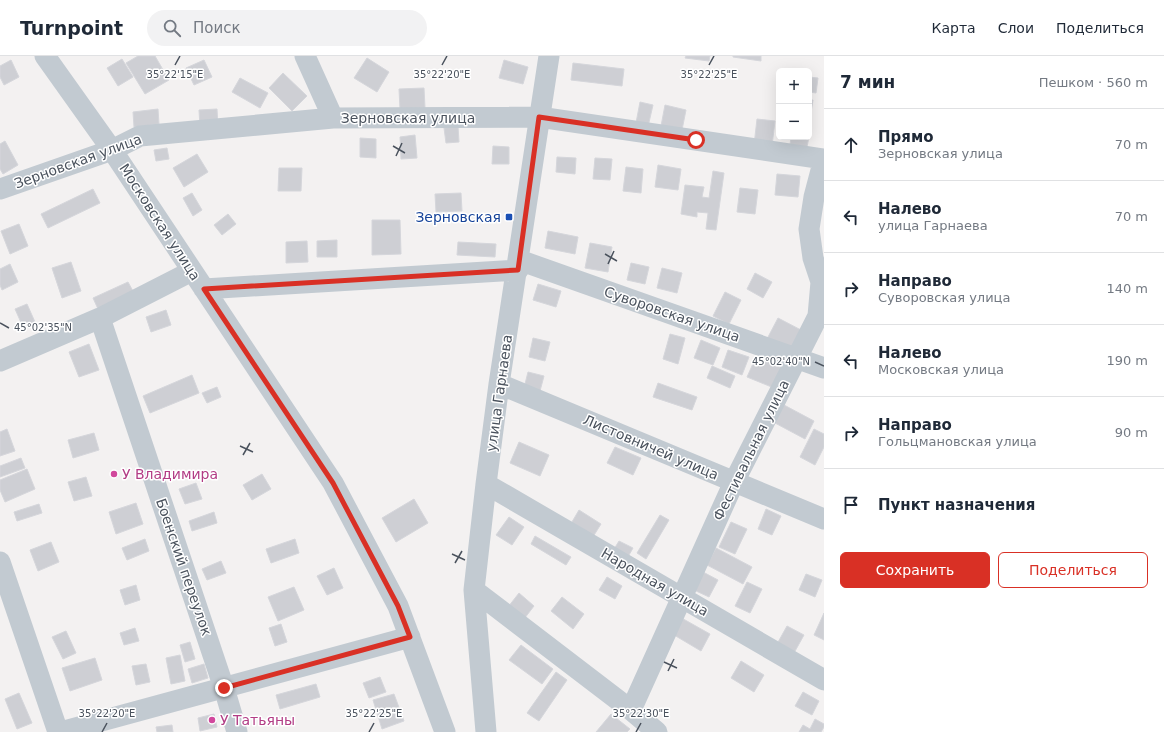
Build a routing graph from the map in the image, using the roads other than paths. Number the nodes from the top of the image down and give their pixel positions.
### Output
1 (45, 56) edge
2 (306, 56) edge
3 (549, 56) edge
4 (539, 117) junction
5 (333, 118) junction
6 (112, 150) junction
7 (824, 159) edge
8 (0, 189) edge
9 (518, 265) junction
10 (192, 270) junction
11 (823, 281) edge
12 (204, 289) junction
13 (100, 318) junction
14 (796, 358) junction
15 (0, 361) edge
16 (824, 368) edge
17 (499, 384) junction
18 (734, 482) junction
19 (486, 484) junction
20 (824, 519) edge
21 (0, 562) edge
22 (474, 590) junction
23 (681, 598) junction
24 (410, 637) junction
25 (824, 680) edge
26 (224, 688) junction
27 (631, 710) junction
28 (58, 732) edge
29 (62, 732) edge
30 (237, 732) edge
31 (445, 732) edge
32 (486, 732) edge
33 (657, 732) edge

1 - 6 street, Московская улица
2 - 5 street
3 - 4 street, улица Гарнаева
4 - 5 street, Зерновская улица
4 - 7 street, Зерновская улица
4 - 9 street, улица Гарнаева
5 - 6 street, Зерновская улица
6 - 8 street, Зерновская улица
6 - 10 street, Московская улица
7 - 11 street, Фестивальная улица
9 - 12 street, Суворовская улица
9 - 14 street, Суворовская улица
9 - 17 street, улица Гарнаева
10 - 12 street, Московская улица
10 - 13 street
11 - 14 street, Фестивальная улица
12 - 24 street, Московская улица
13 - 15 street
13 - 26 street, Боенский переулок
14 - 16 street, Суворовская улица
14 - 18 street, Фестивальная улица
17 - 18 street, Листовничей улица
17 - 19 street, улица Гарнаева
18 - 20 street, Листовничей улица
18 - 23 street, Фестивальная улица
19 - 22 street, улица Гарнаева
19 - 23 street, Народная улица
21 - 28 street
22 - 27 street
22 - 32 street, улица Гарнаева
23 - 25 street, Народная улица
23 - 27 street, Фестивальная улица
24 - 26 street
24 - 31 street, Московская улица
26 - 29 street
26 - 30 street, Боенский переулок
27 - 33 street

